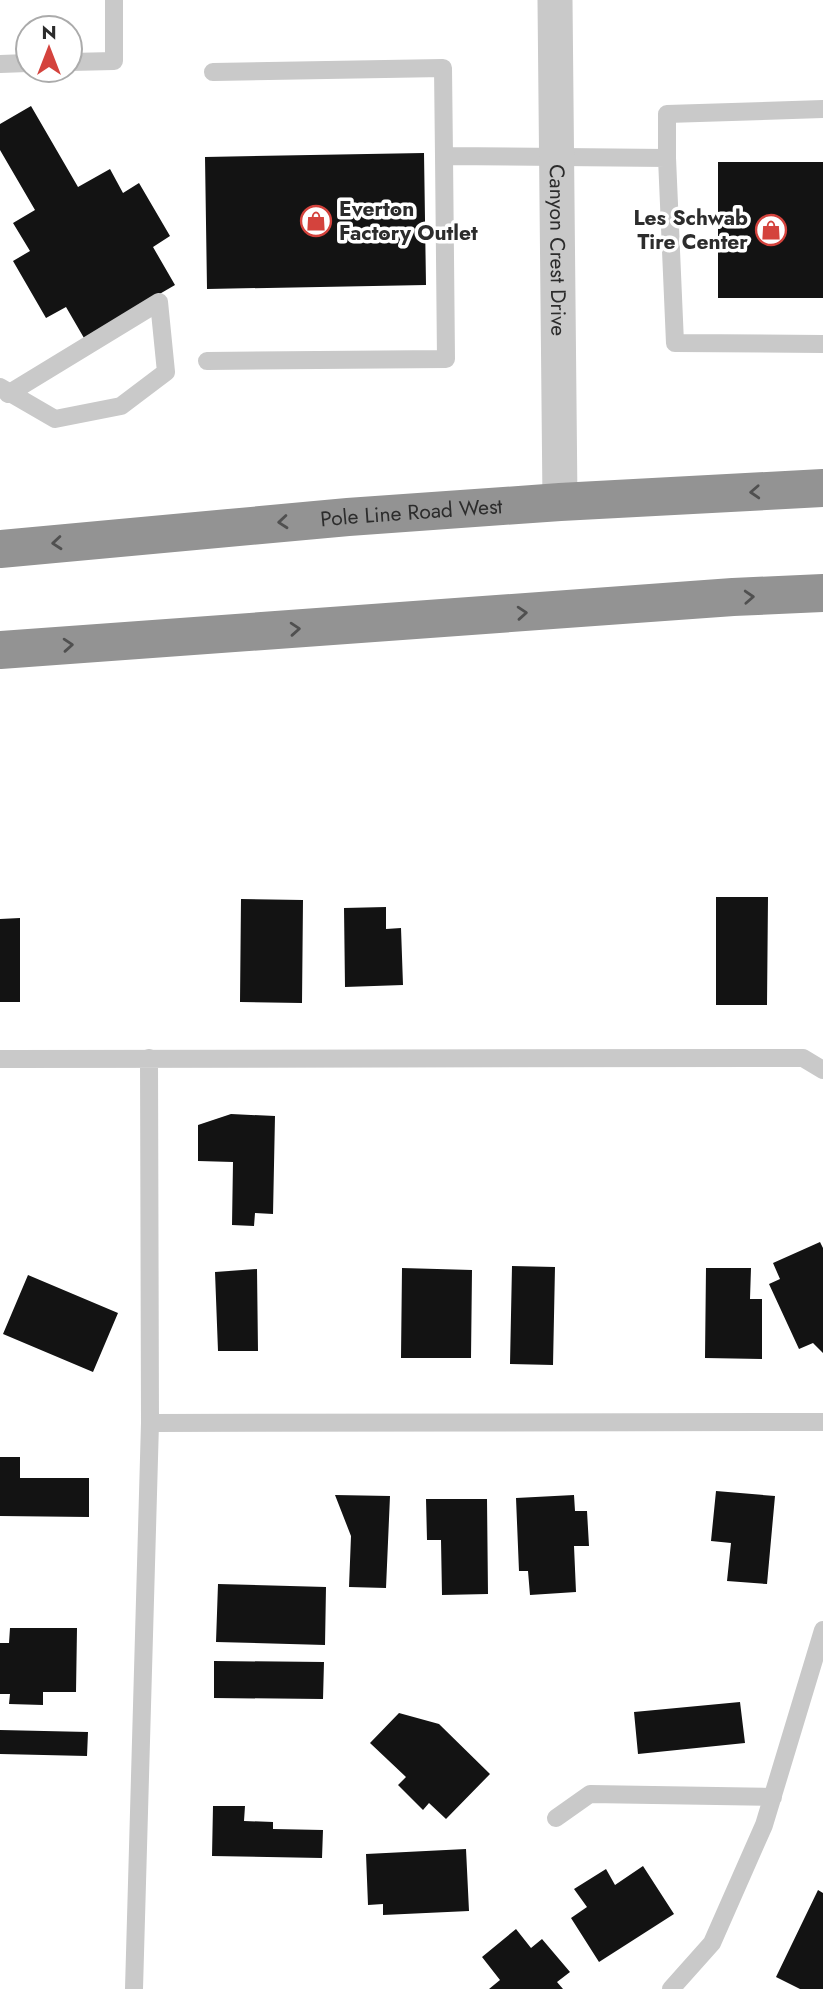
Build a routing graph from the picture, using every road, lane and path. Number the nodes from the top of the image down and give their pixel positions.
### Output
1 (114, 0) edge
2 (555, 0) edge
3 (84, 62) edge
4 (213, 72) dead end
5 (823, 109) edge
6 (444, 156) junction
7 (556, 158) junction
8 (667, 158) junction
9 (823, 344) edge
10 (207, 361) dead end
11 (4, 390) edge
12 (823, 488) edge
13 (560, 502) junction
14 (0, 548) edge
15 (823, 593) edge
16 (0, 650) edge
17 (149, 1058) junction
18 (0, 1059) edge
19 (823, 1070) edge
20 (823, 1422) edge
21 (150, 1423) junction
22 (823, 1630) edge
23 (773, 1797) junction
24 (556, 1818) dead end
25 (134, 1989) edge
26 (671, 1989) edge

1 - 3 lane
2 - 7 street, Canyon Crest Drive
4 - 6 lane
5 - 8 lane
6 - 7 lane
6 - 10 lane
7 - 8 lane
7 - 13 street, Canyon Crest Drive
8 - 9 lane
11 - 11 lane
12 -> 13 highway, Pole Line Road West
13 -> 14 highway, Pole Line Road West
16 -> 15 highway
17 - 18 lane
17 - 19 lane
17 - 21 lane
20 - 21 lane
21 - 25 lane
22 - 23 lane
23 - 24 lane
23 - 26 lane

